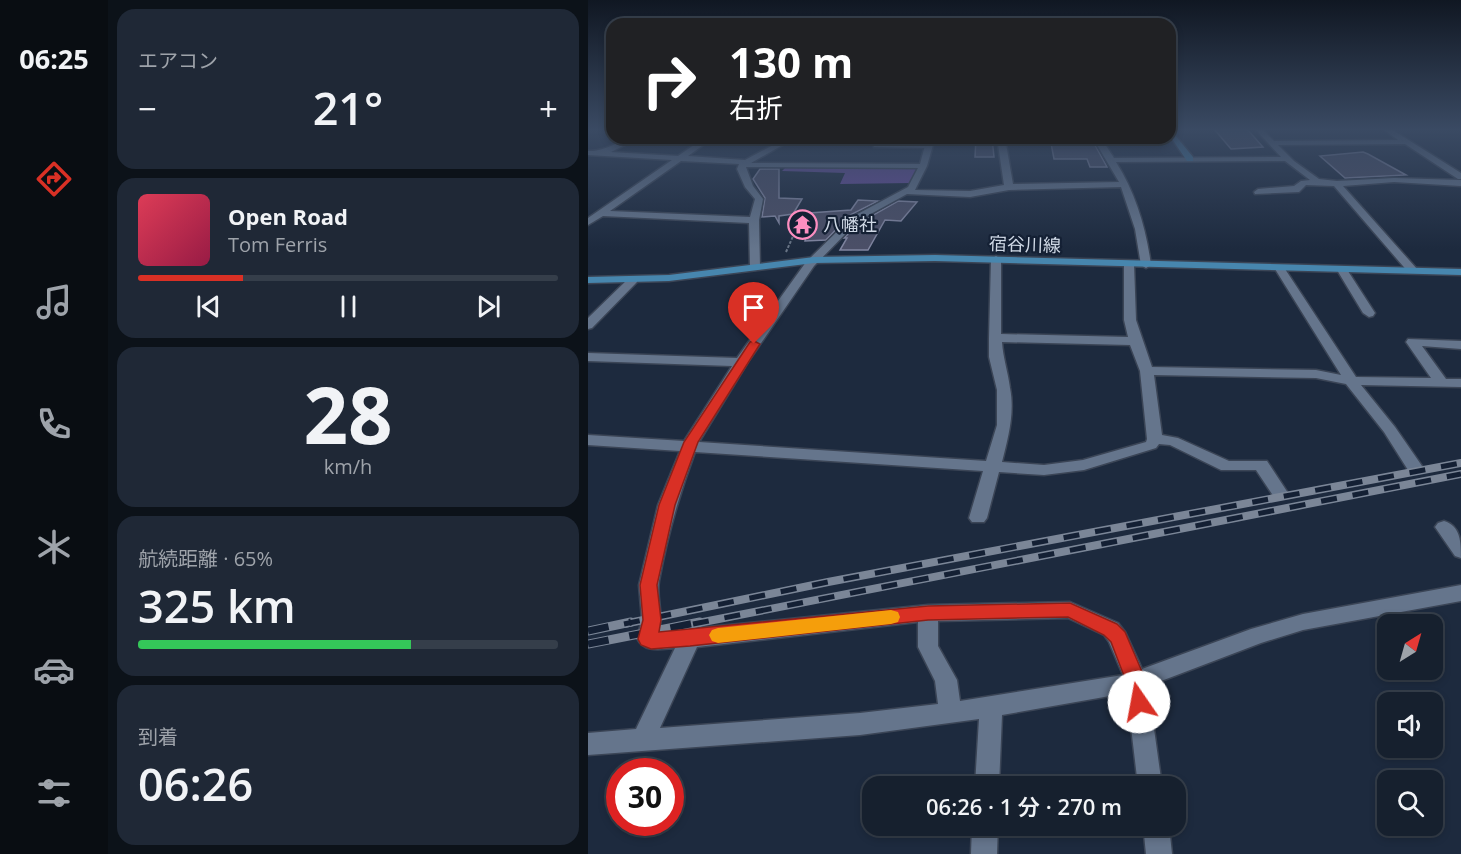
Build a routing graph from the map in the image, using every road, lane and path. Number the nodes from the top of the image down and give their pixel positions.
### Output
1 (665, 169) edge
2 (744, 169) edge
3 (921, 169) edge
4 (1007, 169) edge
5 (1117, 169) edge
6 (1299, 169) edge
7 (1448, 169) edge
8 (1461, 177) edge
9 (1323, 182) junction
10 (1461, 183) edge
11 (1125, 184) junction
12 (1337, 184) junction
13 (1010, 187) junction
14 (908, 192) junction
15 (1258, 192) dead end
16 (596, 215) edge
17 (754, 220) junction
18 (588, 222) edge
19 (798, 225) dead end
20 (996, 259) junction
21 (814, 260) junction
22 (782, 264) junction
23 (1129, 264) junction
24 (1146, 265) junction
25 (755, 267) junction
26 (1280, 269) junction
27 (1342, 270) junction
28 (1413, 271) junction
29 (1461, 272) edge
30 (588, 280) edge
31 (633, 280) junction
32 (1369, 313) dead end
33 (588, 325) edge
34 (995, 338) junction
35 (1135, 341) junction
36 (1461, 345) edge
37 (588, 357) edge
38 (741, 362) junction
39 (1147, 371) junction
40 (1352, 381) junction
41 (1441, 382) junction
42 (1461, 383) edge
43 (588, 440) edge
44 (1155, 440) junction
45 (690, 445) junction
46 (1414, 465) dead end
47 (993, 466) junction
48 (1280, 493) dead end
49 (978, 518) dead end
50 (1444, 527) dead end
51 (1461, 550) edge
52 (1461, 593) edge
53 (928, 613) junction
54 (690, 639) junction
55 (1136, 681) junction
56 (991, 707) junction
57 (950, 712) junction
58 (643, 740) junction
59 (589, 746) edge
60 (988, 776) edge
61 (1149, 776) edge
62 (985, 836) edge
63 (1158, 836) edge
64 (984, 854) edge
65 (1160, 854) edge

1 - 16 street
2 - 17 street
3 - 14 street
4 - 13 street
5 - 11 street
6 - 9 street
7 - 8 street
9 - 12 street
9 - 15 street
10 - 12 street
11 - 13 street
11 - 24 street
12 - 28 street
13 - 14 street
14 - 21 street
16 - 17 street
16 - 18 street
17 - 25 street
19 - 22 path
20 - 21 main road, 宿谷川線
20 - 23 main road, 宿谷川線
20 - 34 street
21 - 22 main road, 宿谷川線
21 - 38 street
22 - 25 main road, 宿谷川線
23 - 24 main road, 宿谷川線
23 - 35 street
24 - 26 main road, 宿谷川線
25 - 31 main road, 宿谷川線
26 - 27 main road, 宿谷川線
26 - 40 street
27 - 28 main road, 宿谷川線
27 - 32 street
28 - 29 main road, 宿谷川線
30 - 31 main road, 宿谷川線
31 - 33 street
34 - 35 street
34 - 47 street
35 - 39 street
36 - 41 street
37 - 38 street
38 - 45 street
39 - 40 street
39 - 44 street
40 - 41 street
40 - 46 street
41 - 42 street
43 - 45 street
44 - 47 street
44 - 48 street
45 - 47 street
45 - 54 street
47 - 49 street
50 - 51 street
52 - 55 street
53 - 54 street
53 - 55 street
53 - 57 street
54 - 58 street
55 - 56 street
55 - 61 street
56 - 57 street
56 - 60 street
57 - 58 street
58 - 59 street
62 - 64 street
63 - 65 street

